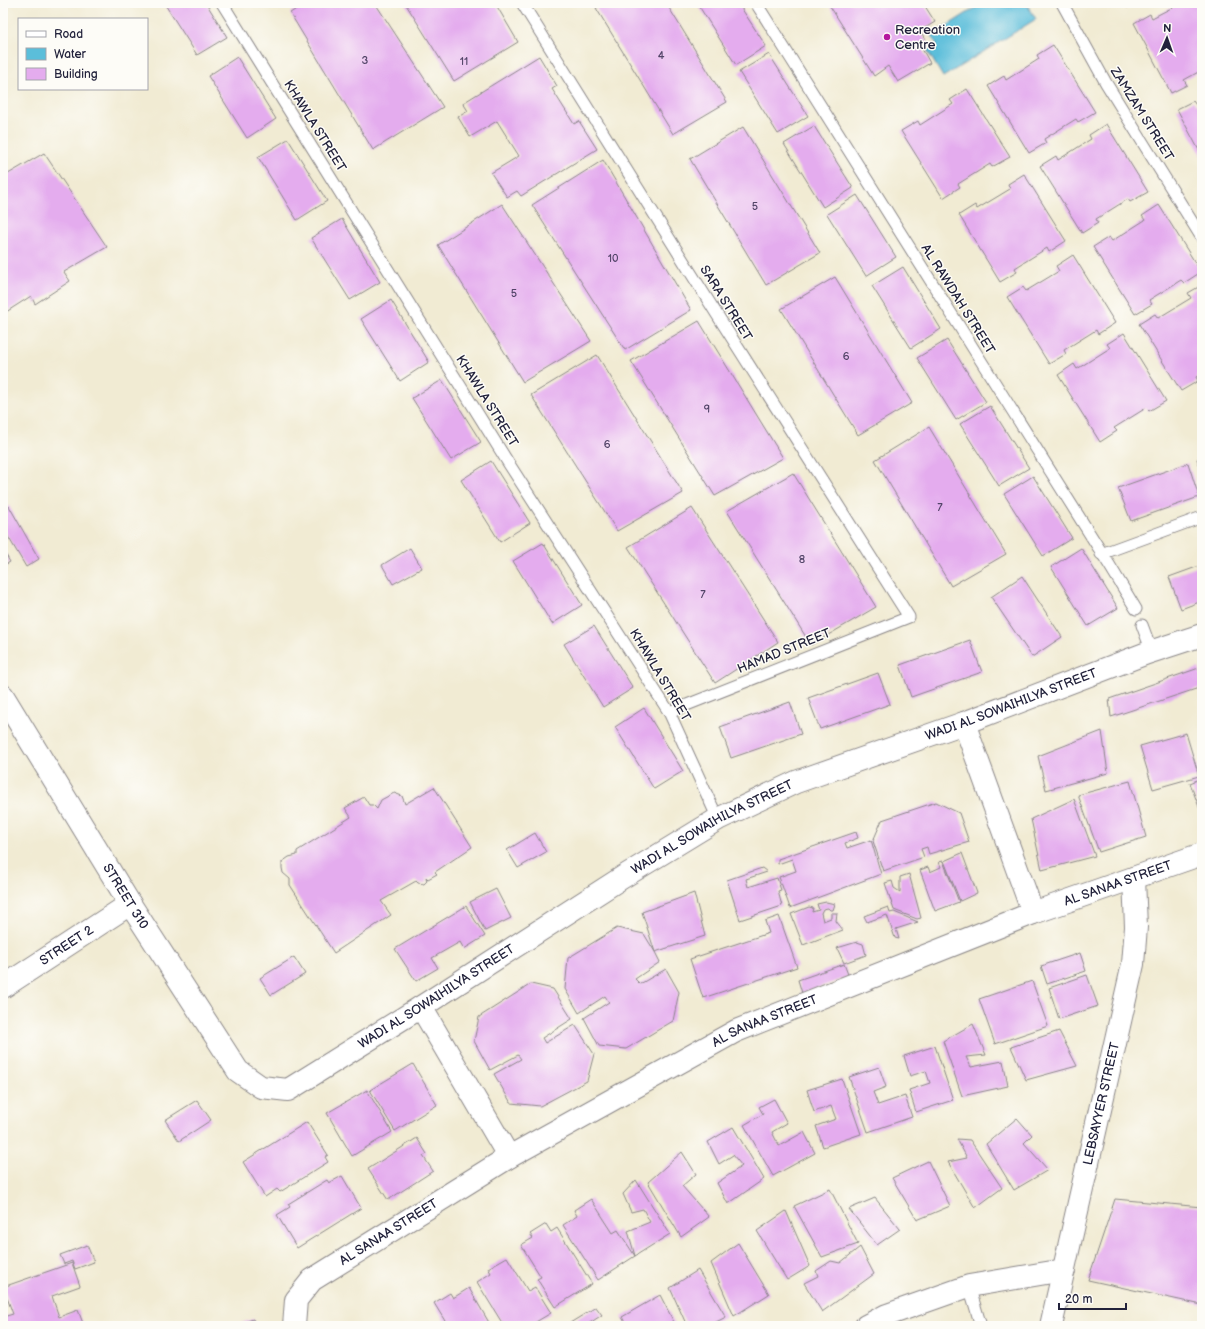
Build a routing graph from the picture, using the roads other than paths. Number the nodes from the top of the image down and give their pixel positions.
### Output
1 (222, 3) edge
2 (522, 3) edge
3 (756, 3) edge
4 (1062, 3) edge
5 (1202, 238) edge
6 (1202, 517) edge
7 (1101, 554) junction
8 (1136, 609) dead end
9 (909, 617) joint
10 (1142, 625) dead end
11 (1202, 635) edge
12 (1152, 652) junction
13 (3, 696) edge
14 (669, 712) junction
15 (964, 723) junction
16 (718, 819) junction
17 (1202, 854) edge
18 (1134, 878) junction
19 (130, 904) junction
20 (1033, 913) junction
21 (3, 987) edge
22 (420, 1007) junction
23 (261, 1087) joint
24 (510, 1158) junction
25 (1064, 1270) junction
26 (970, 1286) junction
27 (294, 1326) edge
28 (866, 1326) edge
29 (981, 1326) edge
30 (1051, 1326) edge

1 - 14 lane, KHAWLA STREET
2 - 9 lane, SARA STREET
3 - 7 lane, AL RAWDAH STREET
4 - 5 lane, ZAMZAM STREET
6 - 7 lane
7 - 8 lane, AL RAWDAH STREET
9 - 14 lane, HAMAD STREET
10 - 12 lane
11 - 12 street, WADI AL SOWAIHILYA STREET
12 - 15 street, WADI AL SOWAIHILYA STREET
13 - 19 street, STREET 310
14 - 16 lane, KHAWLA STREET
15 - 16 street, WADI AL SOWAIHILYA STREET
15 - 20 street
16 - 22 street, WADI AL SOWAIHILYA STREET
17 - 18 street, AL SANAA STREET
18 - 20 street, AL SANAA STREET
18 - 25 street, LEBSAYYER STREET
19 - 21 street, STREET 2
19 - 23 street, STREET 310
20 - 24 street, AL SANAA STREET
22 - 23 street, WADI AL SOWAIHILYA STREET
22 - 24 street
24 - 27 street, AL SANAA STREET
25 - 26 street
25 - 30 street, LEBSAYYER STREET
26 - 28 street
26 - 29 lane

